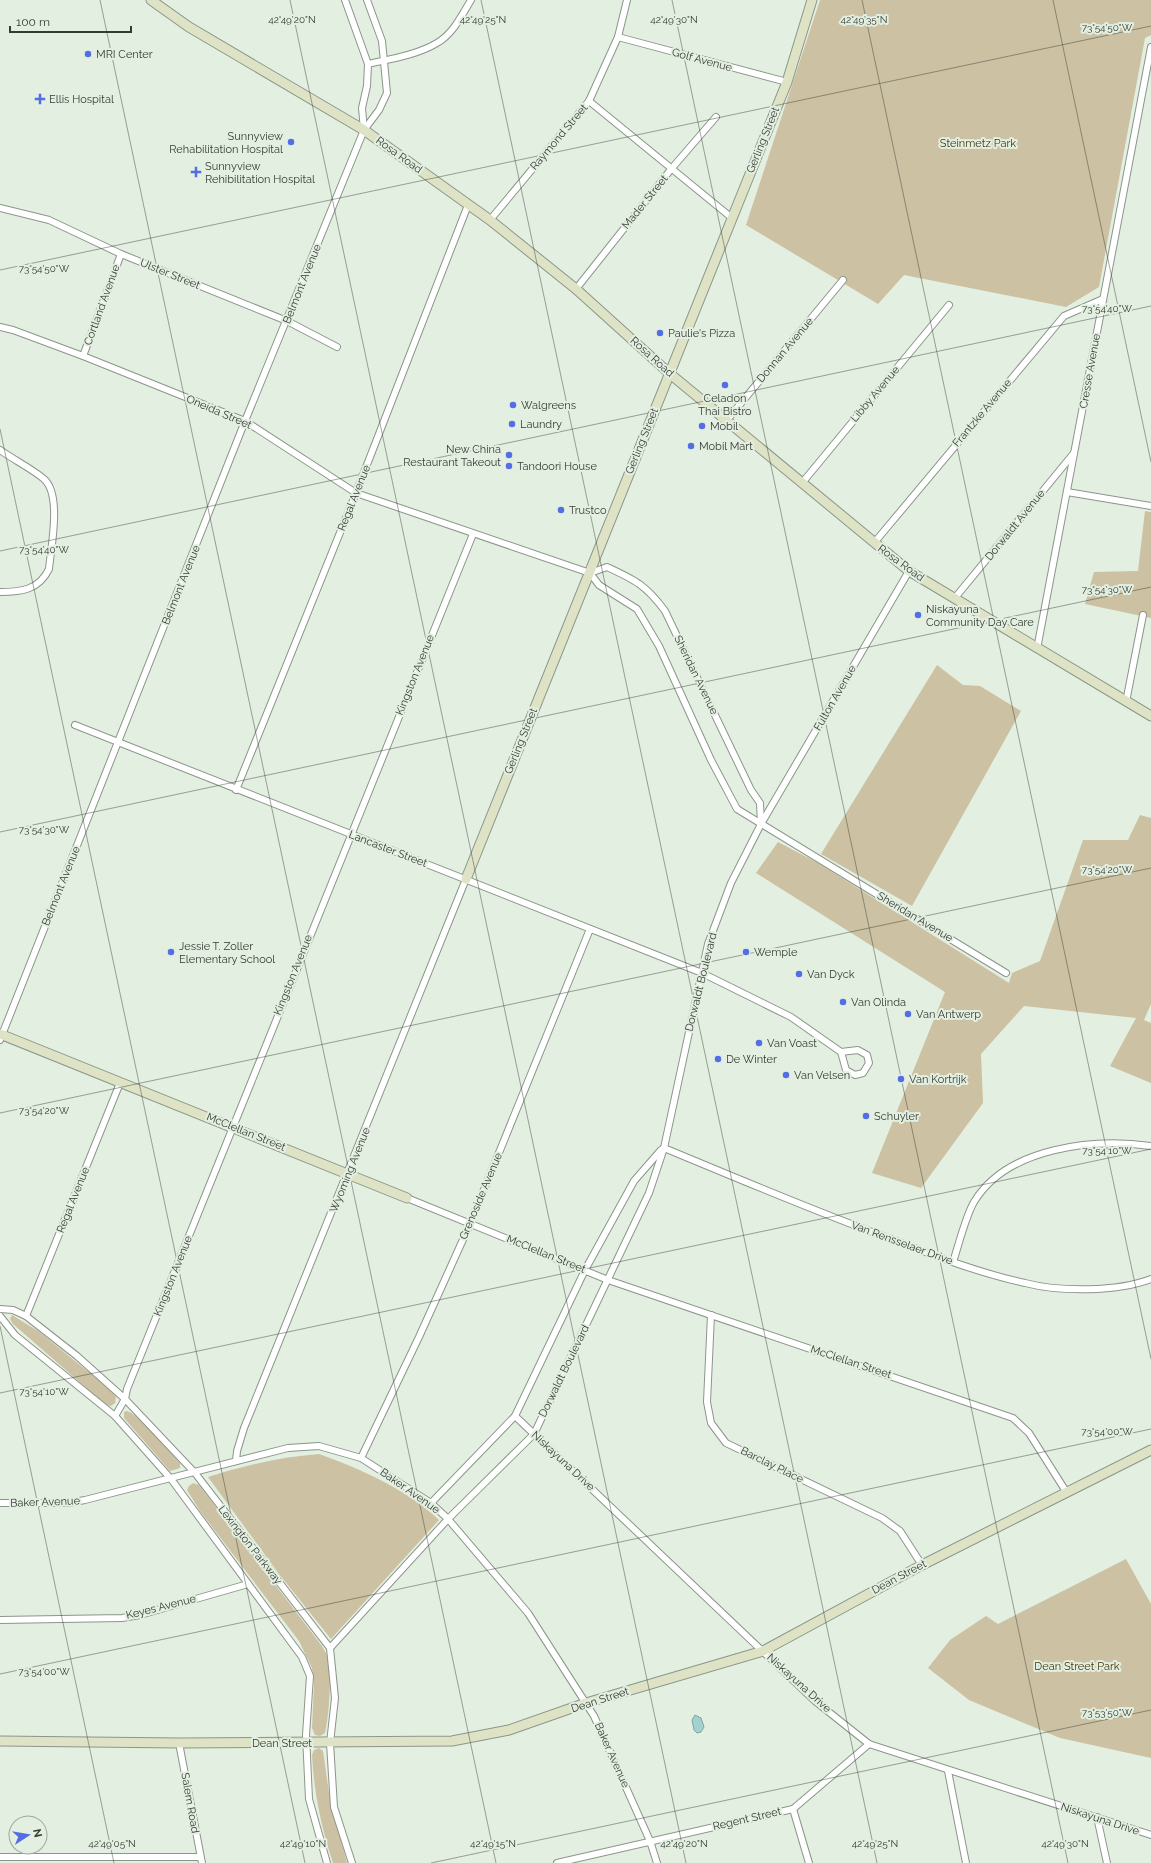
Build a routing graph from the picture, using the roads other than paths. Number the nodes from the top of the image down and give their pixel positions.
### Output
1 (151, 0) edge
2 (345, 0) edge
3 (367, 0) edge
4 (471, 0) edge
5 (627, 0) edge
6 (812, 0) edge
7 (618, 37) junction
8 (1151, 47) edge
9 (384, 60) junction
10 (368, 64) junction
11 (787, 82) junction
12 (589, 101) junction
13 (716, 117) dead end
14 (364, 130) junction
15 (672, 168) junction
16 (468, 205) junction
17 (0, 208) edge
18 (732, 218) junction
19 (490, 220) junction
20 (121, 254) junction
21 (843, 280) dead end
22 (576, 289) junction
23 (1103, 299) junction
24 (950, 305) dead end
25 (287, 321) junction
26 (0, 327) edge
27 (337, 347) dead end
28 (83, 356) junction
29 (669, 373) junction
30 (727, 420) junction
31 (246, 421) junction
32 (0, 450) edge
33 (1075, 452) junction
34 (802, 483) junction
35 (1066, 492) junction
36 (356, 493) junction
37 (1151, 506) edge
38 (473, 534) junction
39 (874, 543) junction
40 (909, 571) junction
41 (590, 573) junction
42 (0, 592) edge
43 (954, 599) junction
44 (1143, 615) dead end
45 (1037, 649) junction
46 (1126, 702) junction
47 (1151, 716) edge
48 (75, 725) dead end
49 (119, 741) junction
50 (236, 790) junction
51 (761, 824) junction
52 (350, 835) junction
53 (466, 879) junction
54 (590, 929) junction
55 (702, 973) junction
56 (1006, 973) dead end
57 (1, 1036) edge
58 (841, 1052) junction
59 (120, 1083) junction
60 (232, 1127) junction
61 (1151, 1146) edge
62 (664, 1148) junction
63 (348, 1173) junction
64 (407, 1198) joint
65 (470, 1224) junction
66 (953, 1262) junction
67 (585, 1270) junction
68 (1151, 1279) edge
69 (608, 1280) junction
70 (0, 1309) edge
71 (711, 1315) junction
72 (0, 1316) edge
73 (26, 1316) junction
74 (125, 1399) junction
75 (115, 1416) junction
76 (515, 1416) junction
77 (534, 1434) junction
78 (1151, 1450) edge
79 (361, 1458) junction
80 (236, 1461) junction
81 (195, 1473) junction
82 (170, 1479) junction
83 (1068, 1493) junction
84 (0, 1503) edge
85 (431, 1504) junction
86 (448, 1519) junction
87 (922, 1565) junction
88 (248, 1584) junction
89 (0, 1620) edge
90 (330, 1648) junction
91 (763, 1651) junction
92 (586, 1703) junction
93 (0, 1741) edge
94 (179, 1743) junction
95 (306, 1743) junction
96 (330, 1743) junction
97 (869, 1744) junction
98 (948, 1771) junction
99 (793, 1809) junction
100 (1097, 1817) junction
101 (1151, 1835) edge
102 (650, 1841) junction
103 (0, 1857) edge
104 (201, 1860) edge
105 (327, 1863) edge
106 (352, 1863) edge
107 (557, 1863) edge
108 (657, 1863) edge
109 (809, 1863) edge
110 (966, 1863) edge
111 (1107, 1863) edge

1 - 14 street, Rosa Road
2 - 10 street
3 - 9 street
4 - 9 street
5 - 7 street, Raymond Street
6 - 11 street, Gerling Street
7 - 11 street, Golf Avenue
7 - 12 street, Raymond Street
8 - 23 street, Cresse Avenue
9 - 10 street
9 - 14 street
10 - 14 street
11 - 18 street, Gerling Street
12 - 15 street
12 - 19 street, Raymond Street
13 - 15 street, Mader Street
14 - 16 street, Rosa Road
14 - 25 street, Belmont Avenue
15 - 18 street
15 - 22 street, Mader Street
16 - 19 street, Rosa Road
16 - 36 street, Regal Avenue
17 - 20 street, Ulster Street
18 - 29 street, Gerling Street
19 - 22 street, Rosa Road
20 - 25 street, Ulster Street
20 - 28 street, Cortland Avenue
21 - 30 street, Donnan Avenue
22 - 29 street, Rosa Road
23 - 33 street, Cresse Avenue
23 - 39 street, Frantzke Avenue
24 - 34 street, Libby Avenue
25 - 27 street, Ulster Street
25 - 31 street, Belmont Avenue
26 - 28 street, Oneida Street
28 - 31 street, Oneida Street
29 - 30 street, Rosa Road
29 - 41 street, Gerling Street
30 - 34 street, Rosa Road
31 - 36 street, Oneida Street
31 - 49 street, Belmont Avenue
32 - 42 street
33 - 35 street, Cresse Avenue
33 - 43 street, Dorwaldt Avenue
34 - 39 street, Rosa Road
35 - 37 street
35 - 45 street, Cresse Avenue
36 - 38 street, Oneida Street
36 - 50 street, Regal Avenue
38 - 41 street, Sheridan Avenue
38 - 52 street, Kingston Avenue
39 - 40 street, Rosa Road
40 - 43 street, Rosa Road
40 - 51 street, Fulton Avenue
41 - 51 street, Sheridan Avenue
41 - 51 street, Sheridan Avenue
41 - 53 street, Gerling Street
43 - 45 street, Rosa Road
44 - 46 street
45 - 46 street, Rosa Road
46 - 47 street, Rosa Road
48 - 49 street, Lancaster Street
49 - 50 street, Lancaster Street
49 - 57 street, Belmont Avenue
50 - 52 street, Lancaster Street
51 - 55 street, Dorwaldt Boulevard
51 - 56 street, Sheridan Avenue
52 - 53 street, Lancaster Street
52 - 60 street, Kingston Avenue
53 - 54 street, Lancaster Street
53 - 63 street, Wyoming Avenue
54 - 55 street, Lancaster Street
54 - 65 street, Grenoside Avenue
55 - 58 street, Lancaster Street
55 - 62 street, Dorwaldt Boulevard
57 - 59 street, McClellan Street
58 - 58 street
59 - 60 street, McClellan Street
59 - 73 street, Regal Avenue
60 - 63 street, McClellan Street
60 - 74 street, Kingston Avenue
61 - 66 street
62 - 66 street, Van Rensselaer Drive
62 - 67 street
62 - 69 street, Dorwaldt Boulevard
63 - 64 street, McClellan Street
63 - 80 street, Wyoming Avenue
64 - 65 street, McClellan Street
65 - 67 street, McClellan Street
65 - 79 street, Grenoside Avenue
66 - 68 street, Van Rensselaer Drive
67 - 69 street, McClellan Street
67 - 76 street
69 - 71 street, McClellan Street
69 - 77 street, Dorwaldt Boulevard
70 - 73 street, Lexington Parkway
71 - 83 street, McClellan Street
71 - 87 street, Barclay Place
72 - 75 street
73 - 74 street, Lexington Parkway
74 - 75 street, Kingston Avenue
74 - 81 street, Lexington Parkway
75 - 82 street
76 - 77 street, Niskayuna Drive
76 - 85 street
77 - 86 street, Dorwaldt Boulevard
77 - 91 street, Niskayuna Drive
78 - 83 street, Dean Street
79 - 80 street, Baker Avenue
79 - 85 street, Baker Avenue
80 - 81 street, Baker Avenue
81 - 82 street, Baker Avenue
81 - 90 street, Lexington Parkway
82 - 84 street, Baker Avenue
82 - 88 street
83 - 87 street, Dean Street
85 - 86 street, Baker Avenue
86 - 90 street, Dorwaldt Boulevard
86 - 92 street, Baker Avenue
87 - 91 street, Dean Street
88 - 89 street, Keyes Avenue
88 - 95 street
90 - 96 street
91 - 92 street, Dean Street
91 - 97 street, Niskayuna Drive
92 - 96 street, Dean Street
92 - 102 street, Baker Avenue
93 - 94 street, Dean Street
94 - 95 street, Dean Street
94 - 104 street, Salem Road
95 - 96 street, Dean Street
95 - 105 street
96 - 106 street
97 - 98 street, Niskayuna Drive
97 - 99 street, Regent Street
98 - 100 street, Niskayuna Drive
98 - 110 street
99 - 102 street, Regent Street
99 - 109 street
100 - 101 street, Niskayuna Drive
100 - 111 street
102 - 107 street, Regent Street
102 - 108 street, Baker Avenue
103 - 104 street

